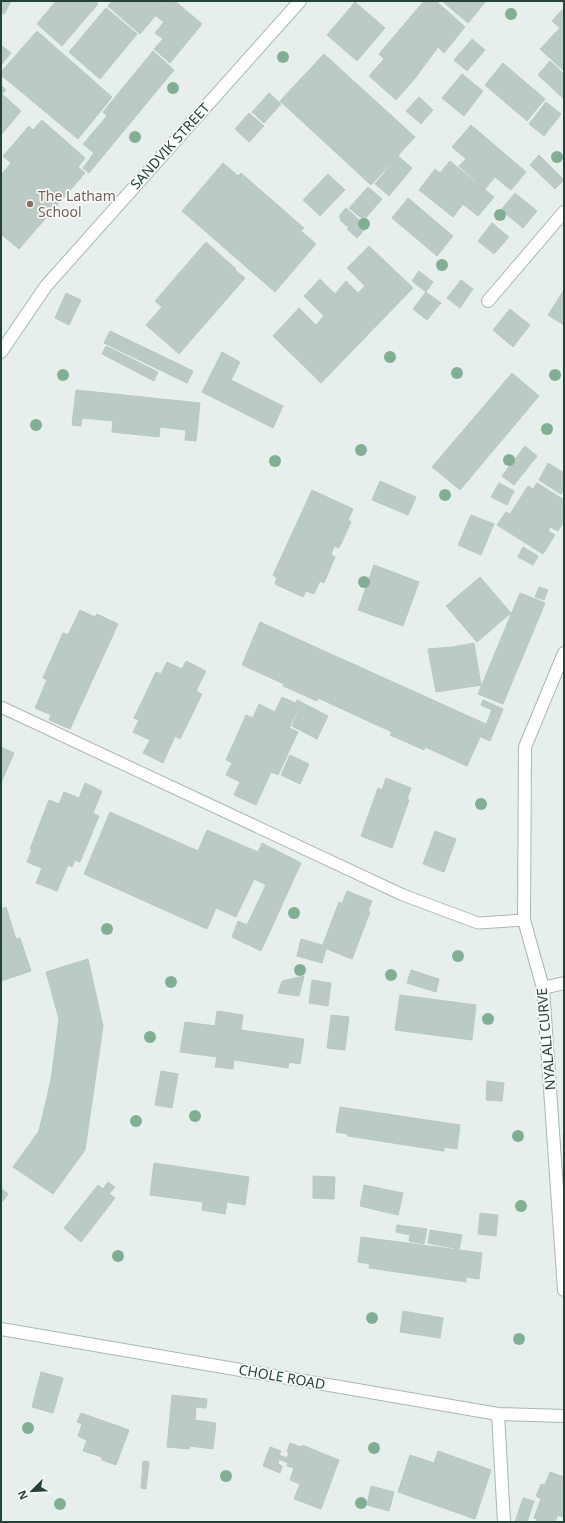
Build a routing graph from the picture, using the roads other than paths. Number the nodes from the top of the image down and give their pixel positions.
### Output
1 (300, 1) edge
2 (564, 212) edge
3 (488, 301) dead end
4 (1, 352) edge
5 (564, 653) edge
6 (1, 707) edge
7 (524, 920) junction
8 (564, 983) edge
9 (543, 988) junction
10 (564, 1290) edge
11 (1, 1329) edge
12 (498, 1414) junction
13 (564, 1416) edge
14 (504, 1522) edge

1 - 4 street, SANDVIK STREET
2 - 3 street
5 - 7 street, NYALALI CURVE
6 - 7 lane
7 - 9 street, NYALALI CURVE
8 - 9 street
9 - 10 street, NYALALI CURVE
11 - 12 street, CHOLE ROAD
12 - 13 street, CHOLE ROAD
12 - 14 street

